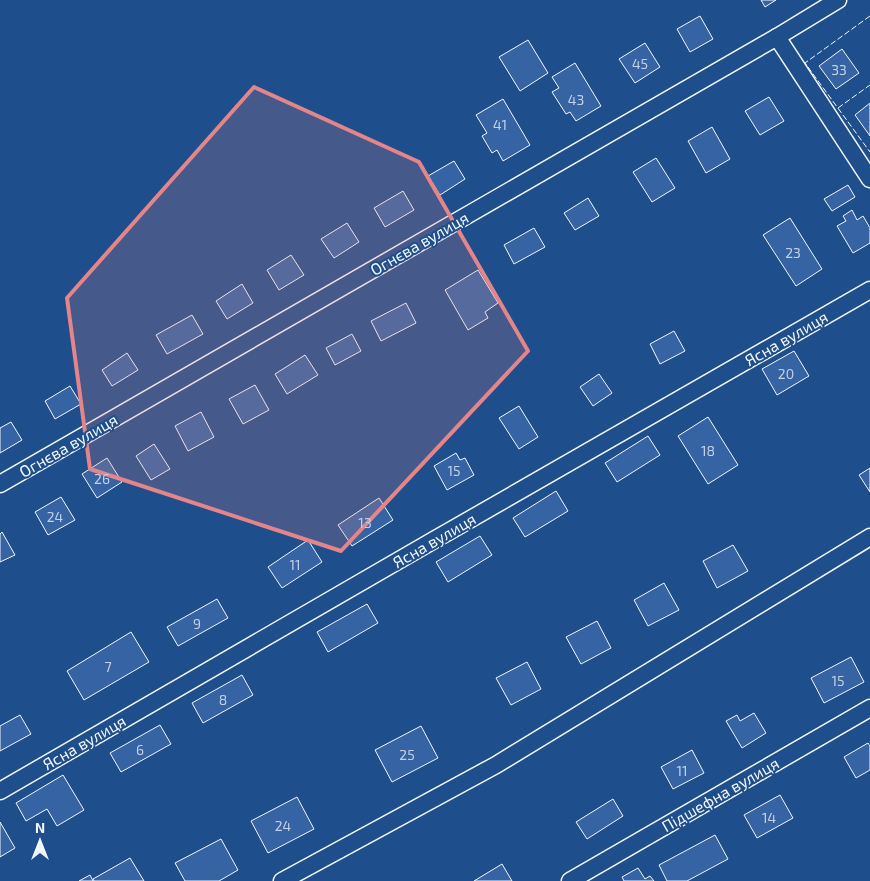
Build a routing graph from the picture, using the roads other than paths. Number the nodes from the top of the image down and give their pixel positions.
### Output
1 (838, 0) edge
2 (777, 37) junction
3 (870, 179) edge
4 (870, 290) edge
5 (0, 484) edge
6 (870, 537) edge
7 (870, 708) edge
8 (0, 791) edge
9 (282, 881) edge
10 (570, 881) edge

1 - 2 street, Огнєва вулиця
2 - 3 street
2 - 5 street, Огнєва вулиця
4 - 8 street, Ясна вулиця
6 - 9 street
7 - 10 street, Підшефна вулиця

